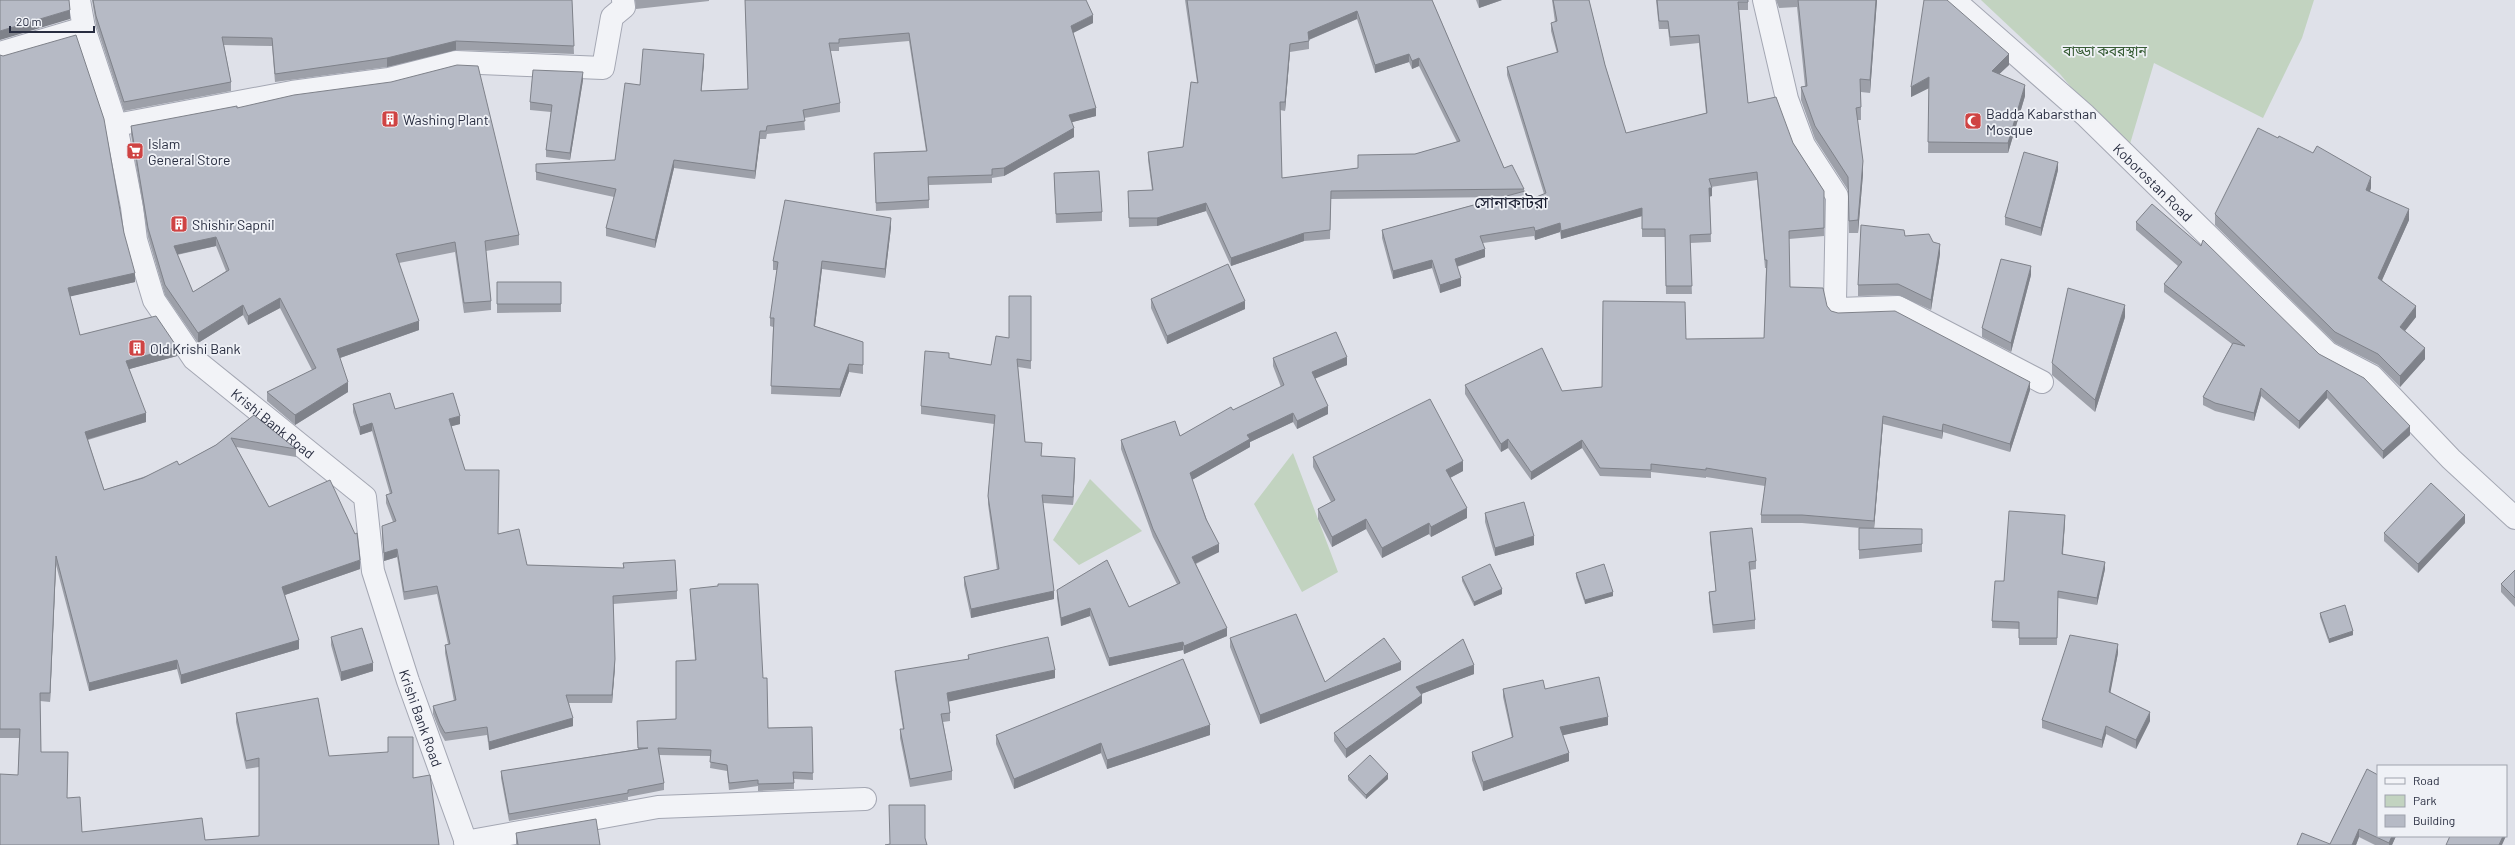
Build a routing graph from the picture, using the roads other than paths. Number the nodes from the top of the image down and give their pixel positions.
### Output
1 (79, 0) edge
2 (622, 0) edge
3 (1764, 0) edge
4 (1954, 0) edge
5 (84, 28) junction
6 (0, 52) edge
7 (116, 124) junction
8 (2042, 382) dead end
9 (2515, 518) edge
10 (865, 800) dead end
11 (466, 844) edge

1 - 5 street, Krishi Bank Road
2 - 7 street
3 - 8 street
4 - 9 street, Koborostan Road
5 - 6 street
5 - 7 street, Krishi Bank Road
7 - 11 street, Krishi Bank Road
10 - 11 street

